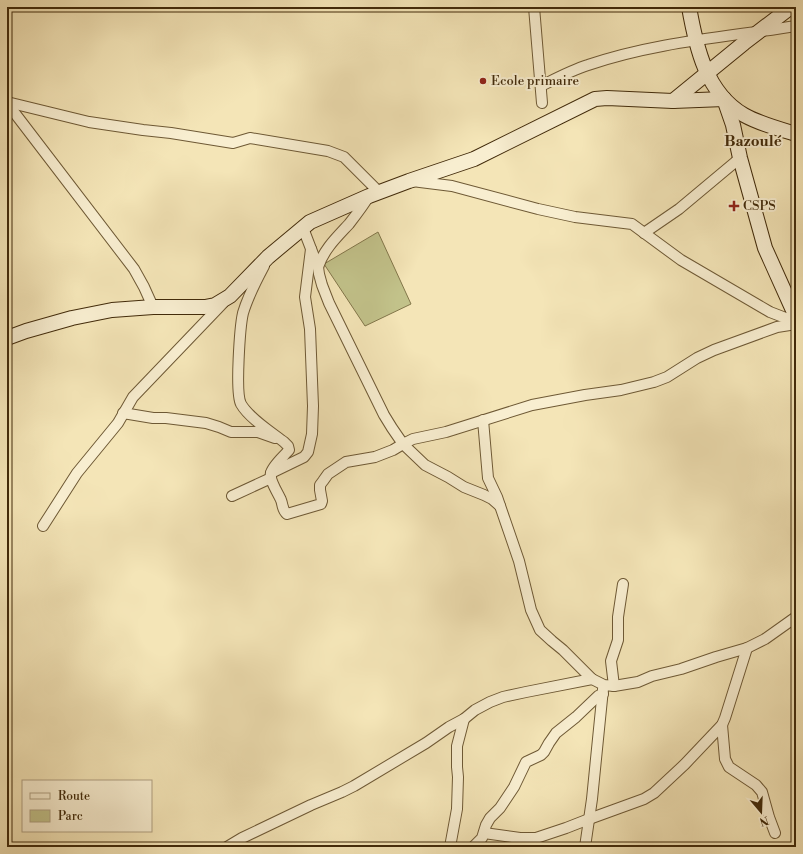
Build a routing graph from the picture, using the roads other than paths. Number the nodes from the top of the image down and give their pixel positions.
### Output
1 (534, 7) edge
2 (689, 7) edge
3 (791, 7) edge
4 (796, 26) edge
5 (761, 31) junction
6 (695, 40) junction
7 (707, 73) junction
8 (541, 86) junction
9 (724, 98) junction
10 (672, 100) junction
11 (7, 102) edge
12 (542, 103) dead end
13 (796, 134) edge
14 (740, 158) junction
15 (408, 180) junction
16 (374, 194) junction
17 (303, 228) junction
18 (644, 234) junction
19 (311, 248) junction
20 (268, 257) junction
21 (318, 266) junction
22 (230, 296) junction
23 (153, 307) junction
24 (796, 318) edge
25 (796, 323) edge
26 (7, 338) edge
27 (123, 413) junction
28 (483, 420) junction
29 (284, 442) junction
30 (403, 444) junction
31 (271, 476) junction
32 (232, 496) dead end
33 (500, 506) junction
34 (43, 526) dead end
35 (623, 584) dead end
36 (796, 617) edge
37 (747, 648) junction
38 (592, 679) junction
39 (607, 688) junction
40 (464, 719) junction
41 (722, 725) junction
42 (589, 818) junction
43 (484, 833) junction
44 (775, 833) dead end
45 (227, 847) edge
46 (450, 847) edge
47 (473, 847) edge
48 (586, 847) edge

1 - 8 street
2 - 6 street
3 - 5 street
4 - 5 street
5 - 6 street
5 - 7 street
6 - 7 street
6 - 8 street
7 - 9 street
7 - 10 street
8 - 12 street
9 - 10 street
9 - 13 street
9 - 14 street
10 - 15 street
11 - 16 street
11 - 23 street
14 - 18 street
14 - 24 street
15 - 16 street
15 - 18 street
16 - 17 street
16 - 21 street
17 - 19 street
17 - 20 street
18 - 25 street
19 - 21 street
19 - 31 street
20 - 22 street
20 - 29 street
21 - 30 street
22 - 23 street
22 - 27 street
23 - 26 street
25 - 28 street
27 - 29 street
27 - 34 street
28 - 30 street
28 - 33 street
29 - 31 street
30 - 31 street
30 - 33 street
31 - 32 street
33 - 38 street
35 - 39 street
36 - 37 street
37 - 39 street
37 - 41 street
38 - 39 street
38 - 40 street
39 - 42 street
39 - 43 street
40 - 45 street
40 - 46 street
41 - 42 street
41 - 44 street
42 - 43 street
42 - 48 street
43 - 47 street

